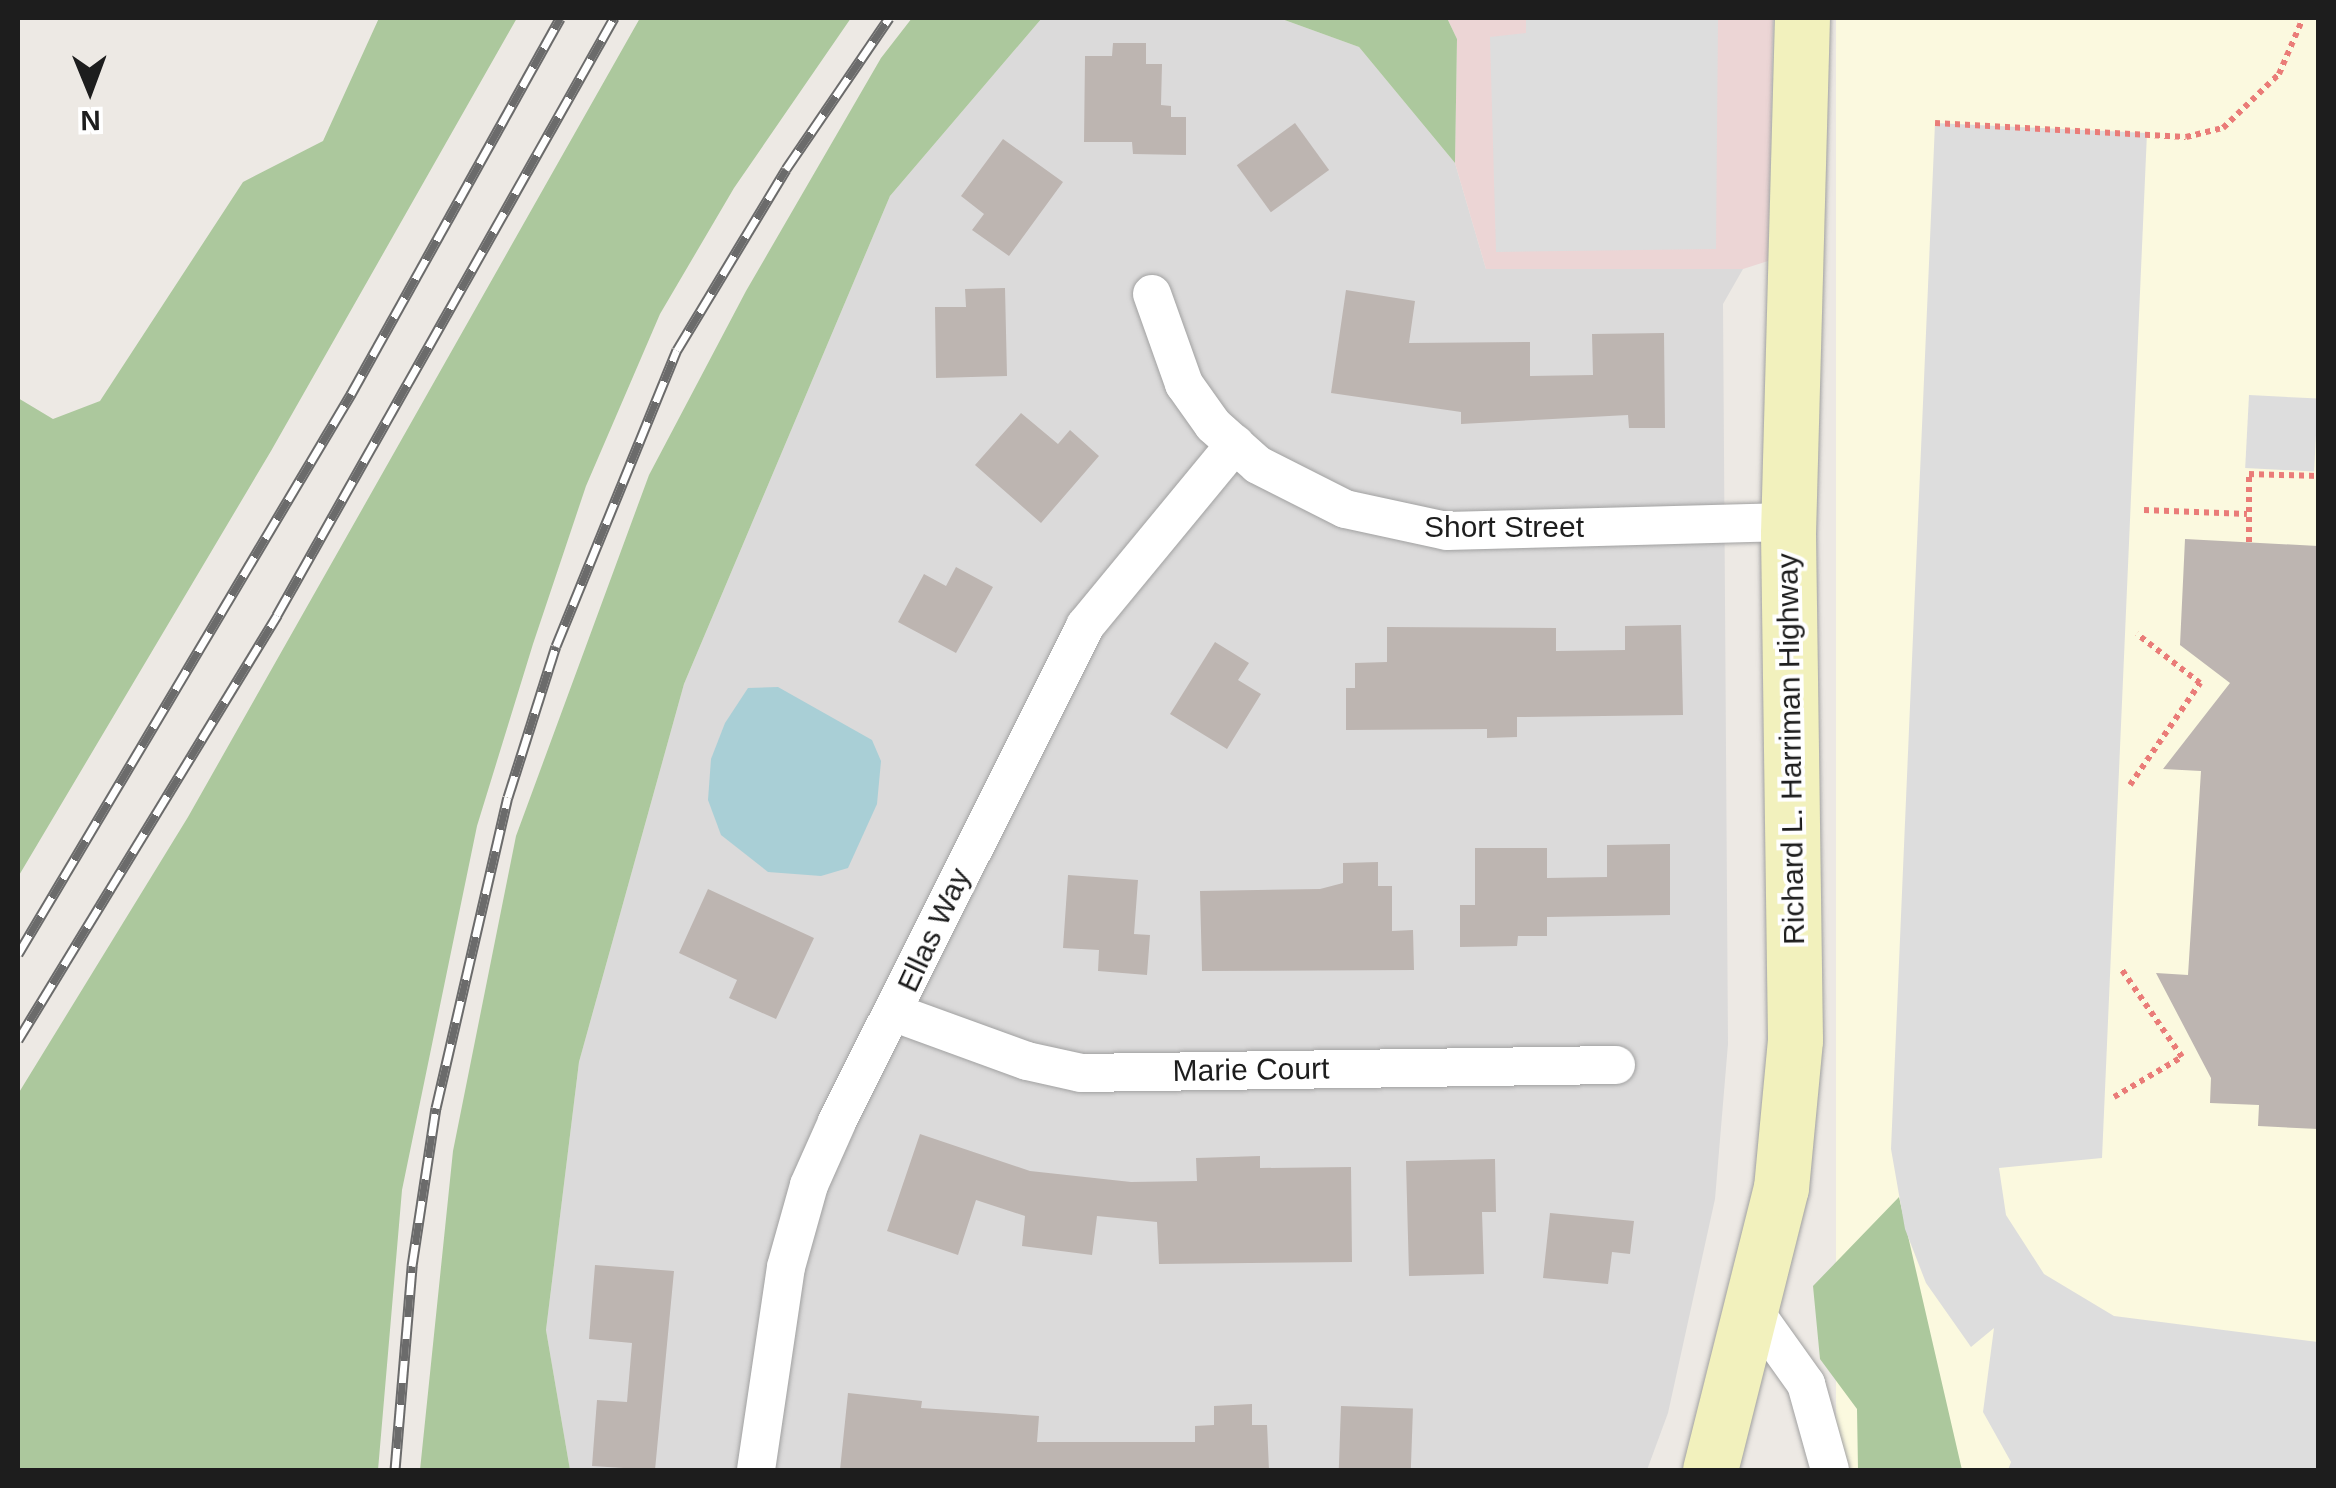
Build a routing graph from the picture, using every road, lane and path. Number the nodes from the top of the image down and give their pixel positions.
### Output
1 (1802, 18) edge
2 (2303, 18) edge
3 (1936, 124) dead end
4 (1152, 294) dead end
5 (1235, 444) junction
6 (2318, 476) edge
7 (2144, 510) dead end
8 (2247, 514) junction
9 (1788, 522) junction
10 (2249, 542) dead end
11 (2137, 634) dead end
12 (2130, 784) dead end
13 (2120, 966) dead end
14 (895, 1013) junction
15 (1616, 1065) dead end
16 (2114, 1097) dead end
17 (1754, 1311) junction
18 (756, 1470) edge
19 (1710, 1470) edge
20 (1830, 1470) edge

1 - 9 main road, Richard L. Harriman Highway
2 - 3 path
4 - 5 street, Short Street
5 - 9 street, Short Street
5 - 14 street, Ellas Way
6 - 8 path
7 - 8 path
8 - 10 path
9 - 17 main road, Richard L. Harriman Highway
11 - 12 path
13 - 16 path
14 - 15 street, Marie Court
14 - 18 street, Ellas Way
17 - 19 main road, Richard L. Harriman Highway
17 - 20 street

